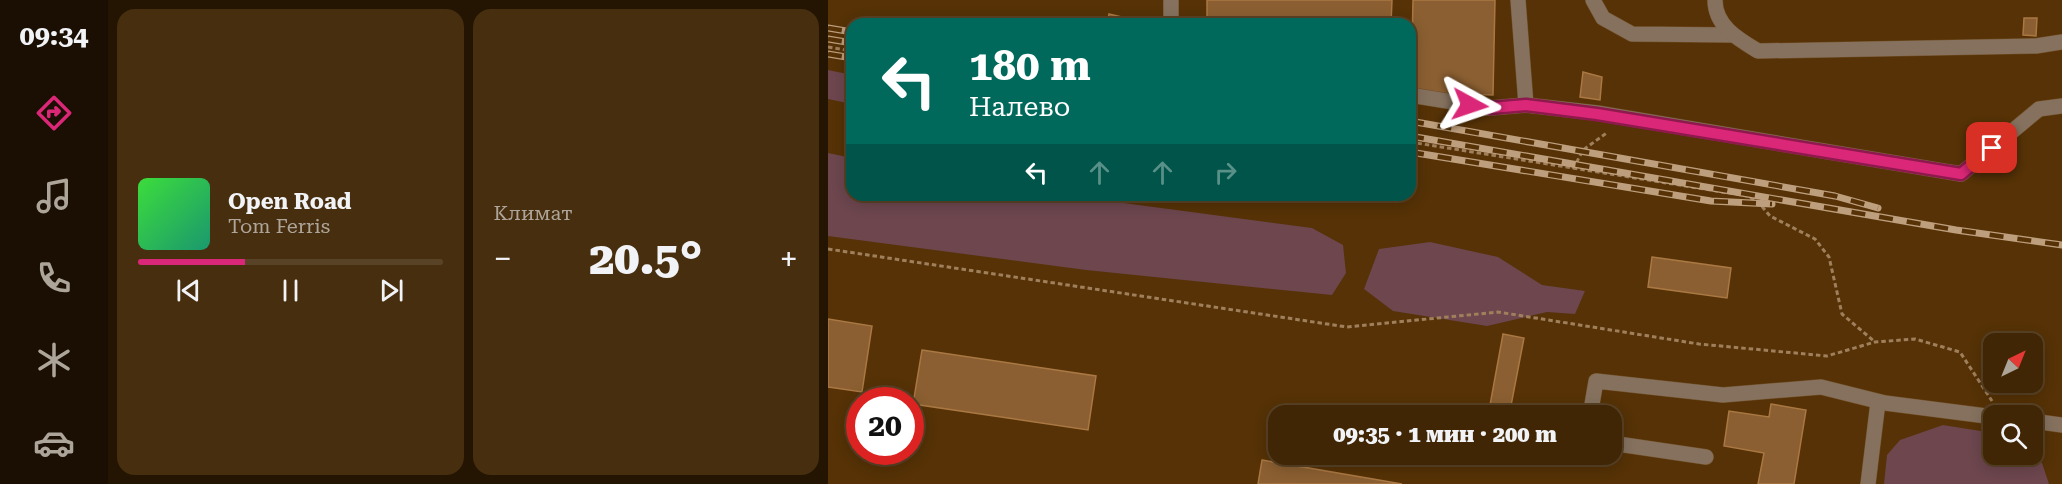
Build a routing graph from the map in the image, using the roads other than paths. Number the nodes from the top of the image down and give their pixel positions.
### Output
1 (1171, 0) edge
2 (1518, 0) edge
3 (1593, 0) edge
4 (1715, 0) edge
5 (1171, 18) edge
6 (1732, 35) junction
7 (2062, 42) edge
8 (1416, 96) edge
9 (1526, 105) junction
10 (2062, 106) edge
11 (1878, 402) junction
12 (1592, 405) edge
13 (1983, 410) edge
14 (2043, 422) edge
15 (2062, 425) edge
16 (1622, 445) edge
17 (1706, 457) dead end
18 (1868, 484) edge

1 - 5 lane
2 - 9 lane
3 - 6 lane
4 - 6 lane
6 - 7 lane
8 - 9 lane
9 - 10 lane
11 - 12 lane
11 - 13 lane
11 - 18 lane
14 - 15 lane
16 - 17 lane

